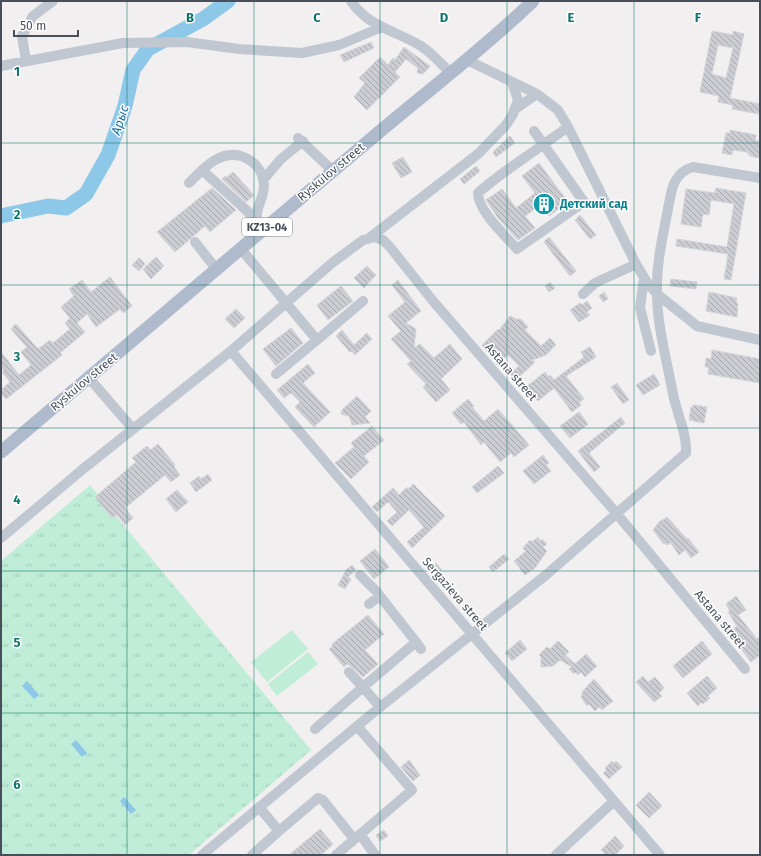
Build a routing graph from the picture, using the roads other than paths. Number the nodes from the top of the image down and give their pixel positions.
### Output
1 (53, 1) edge
2 (351, 1) edge
3 (533, 1) edge
4 (382, 27) junction
5 (467, 60) junction
6 (26, 61) junction
7 (1, 66) edge
8 (451, 74) junction
9 (512, 82) junction
10 (537, 94) junction
11 (514, 110) junction
12 (568, 127) junction
13 (534, 131) dead end
14 (544, 144) junction
15 (202, 170) junction
16 (333, 171) junction
17 (760, 178) edge
18 (263, 180) junction
19 (189, 183) dead end
20 (260, 225) junction
21 (368, 239) junction
22 (196, 242) dead end
23 (241, 249) junction
24 (636, 264) junction
25 (217, 270) junction
26 (644, 278) junction
27 (583, 294) dead end
28 (657, 294) junction
29 (363, 301) dead end
30 (286, 304) junction
31 (317, 340) junction
32 (760, 340) edge
33 (231, 351) junction
34 (651, 351) dead end
35 (276, 374) dead end
36 (89, 378) junction
37 (133, 429) junction
38 (1, 452) edge
39 (617, 514) junction
40 (1, 538) edge
41 (360, 575) dead end
42 (380, 596) junction
43 (369, 604) dead end
44 (472, 633) junction
45 (745, 669) dead end
46 (349, 672) dead end
47 (363, 687) junction
48 (380, 707) junction
49 (357, 726) junction
50 (316, 729) dead end
51 (614, 801) junction
52 (259, 807) junction
53 (280, 831) junction
54 (357, 837) junction
55 (202, 855) edge
56 (252, 855) edge
57 (336, 855) edge
58 (376, 855) edge
59 (556, 855) edge
60 (660, 855) edge

1 - 6 street
2 - 4 street
3 - 5 main road, Ryskulov street / KZ13-04
4 - 6 street
4 - 8 street
5 - 8 main road, Ryskulov street / KZ13-04
5 - 9 street
6 - 7 street
8 - 16 main road, Ryskulov street / KZ13-04
9 - 10 street
9 - 11 street
10 - 11 street
10 - 12 street
11 - 21 street
12 - 14 street
12 - 24 street
13 - 14 street
14 - 14 street
15 - 18 street
15 - 19 street
15 - 20 street
16 - 18 street
16 - 20 main road, Ryskulov street / KZ13-04
17 - 28 street
18 - 20 street
20 - 23 main road, Ryskulov street / KZ13-04
21 - 30 street
21 - 39 street, Astana street
22 - 25 street
23 - 25 main road, Ryskulov street / KZ13-04
23 - 30 street
24 - 26 street
24 - 27 street
25 - 36 main road, Ryskulov street / KZ13-04
26 - 28 street
26 - 34 street
28 - 32 street
28 - 39 street
29 - 31 street
30 - 31 street
30 - 33 street
31 - 35 street
33 - 37 street
33 - 44 street, Sergazieva street
36 - 37 street
36 - 38 main road, Ryskulov street / KZ13-04
37 - 40 street
39 - 44 street
39 - 45 street, Astana street
41 - 42 street
42 - 43 street
42 - 47 street
44 - 48 street
44 - 51 street, Sergazieva street
46 - 47 street
47 - 48 street
47 - 50 street
48 - 49 street
49 - 52 street
49 - 54 street
51 - 59 street
51 - 60 street, Sergazieva street
52 - 53 street
52 - 55 street
53 - 54 street
53 - 56 street
54 - 57 street
54 - 58 street

